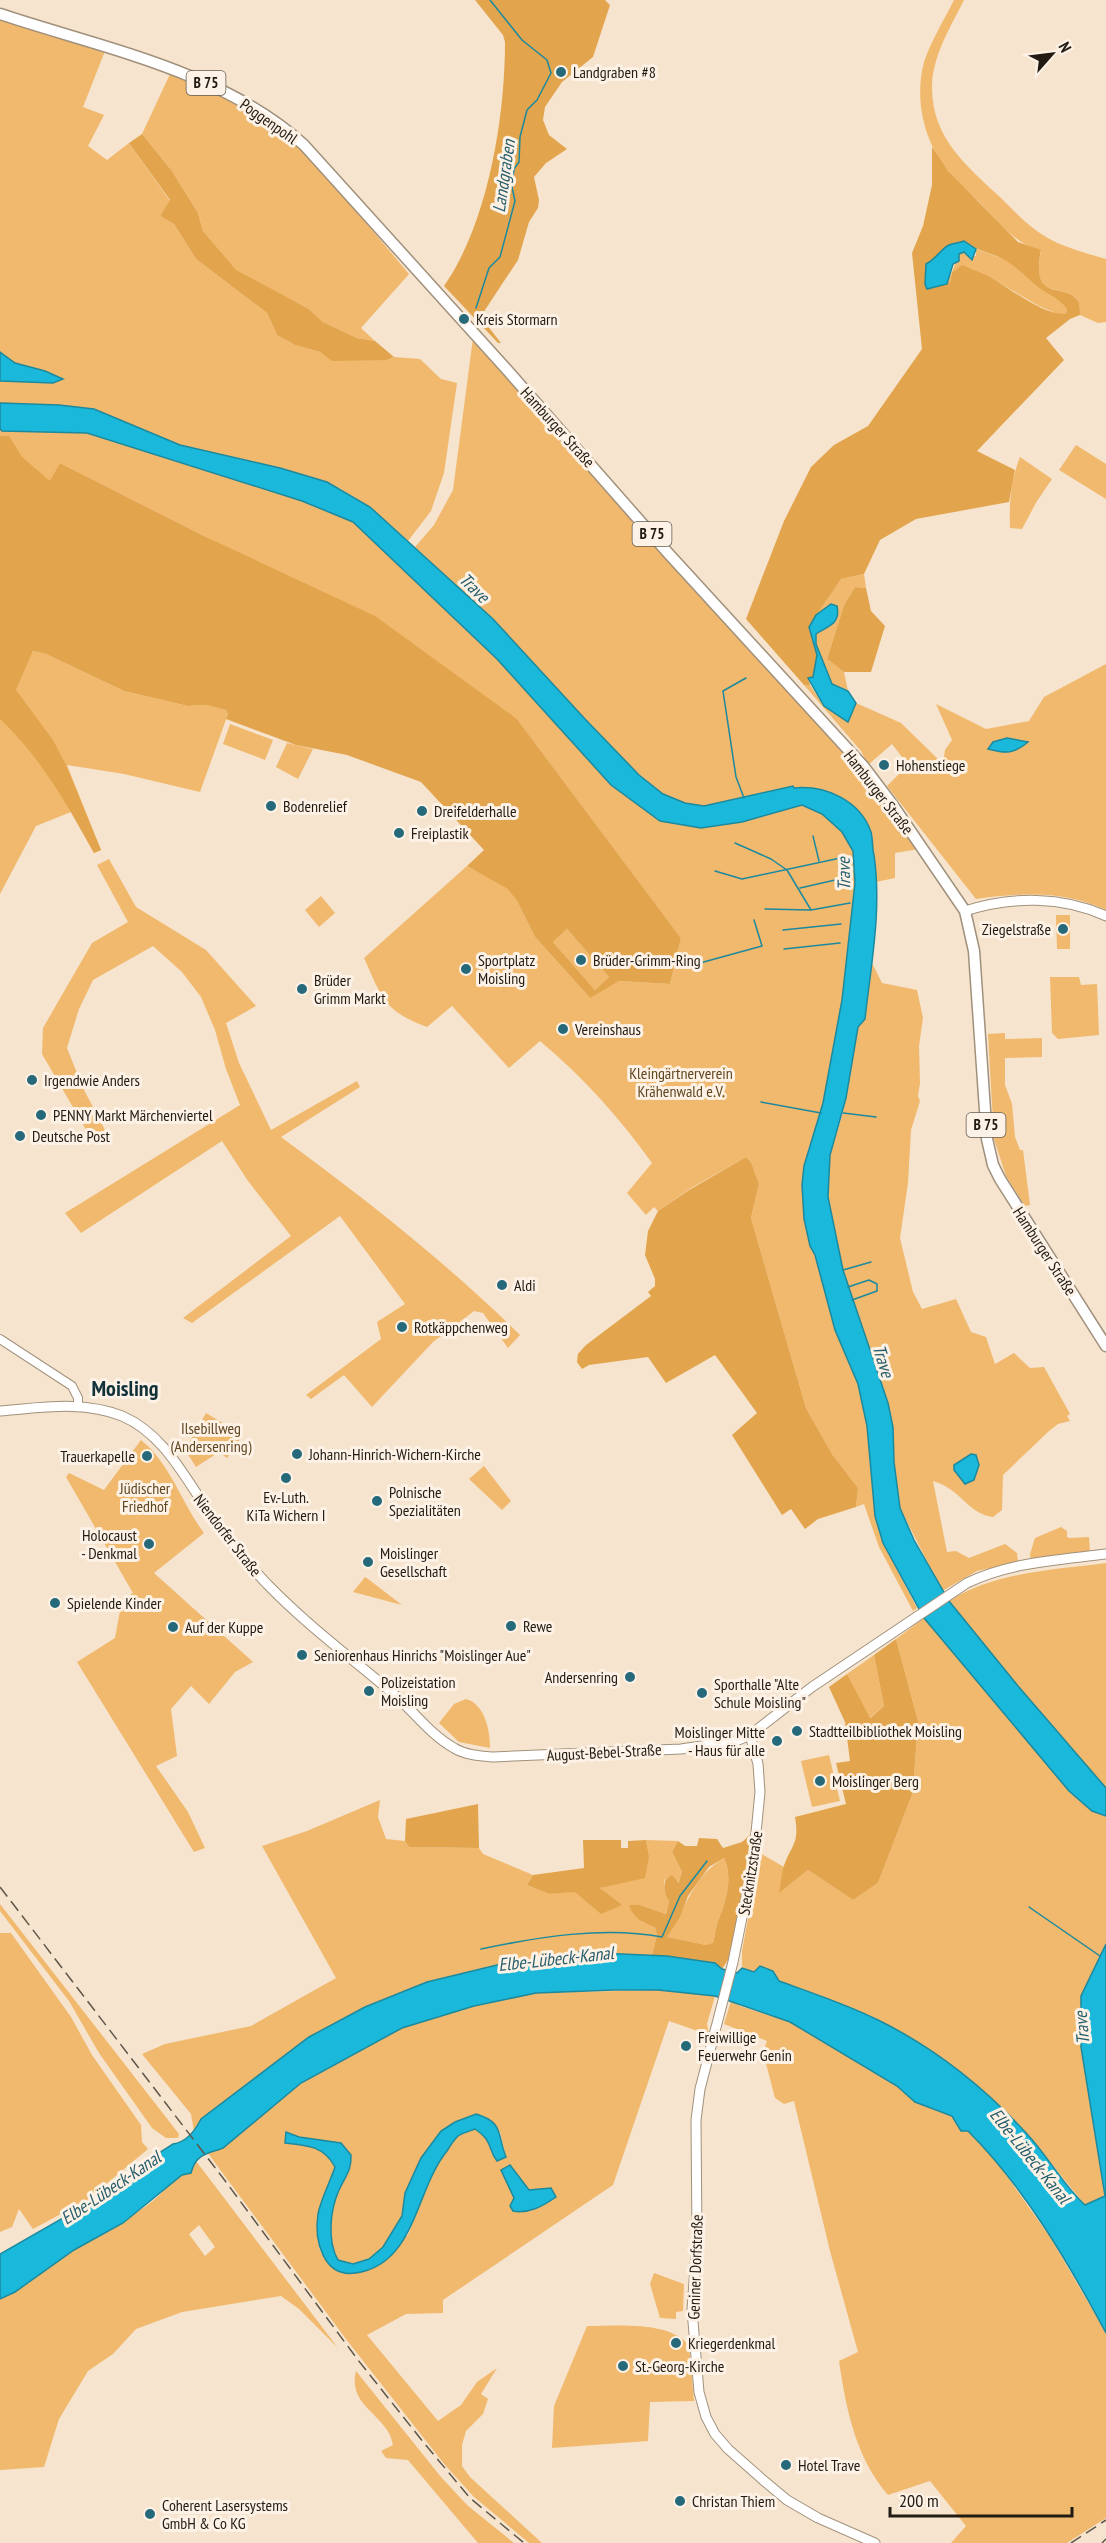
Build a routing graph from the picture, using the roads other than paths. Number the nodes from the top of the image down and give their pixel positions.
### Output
1 (0, 14) edge
2 (471, 330) joint
3 (965, 911) junction
4 (1106, 916) edge
5 (0, 1339) edge
6 (1106, 1346) edge
7 (78, 1406) junction
8 (0, 1411) edge
9 (1106, 1554) edge
10 (750, 1734) junction
11 (456, 1750) joint
12 (720, 2010) joint
13 (876, 2543) edge

1 - 2 main road, Poggenpohl / B 75
2 - 3 main road, Hamburger Straße / B 75
3 - 4 main road
3 - 6 main road, Hamburger Straße / B 75
5 - 7 street
7 - 8 main road, Niendorfer Straße
7 - 11 main road, Niendorfer Straße
9 - 10 main road
10 - 11 main road, August-Bebel-Straße
10 - 12 main road, Stecknitzstraße
12 - 13 main road, Geniner Dorfstraße

